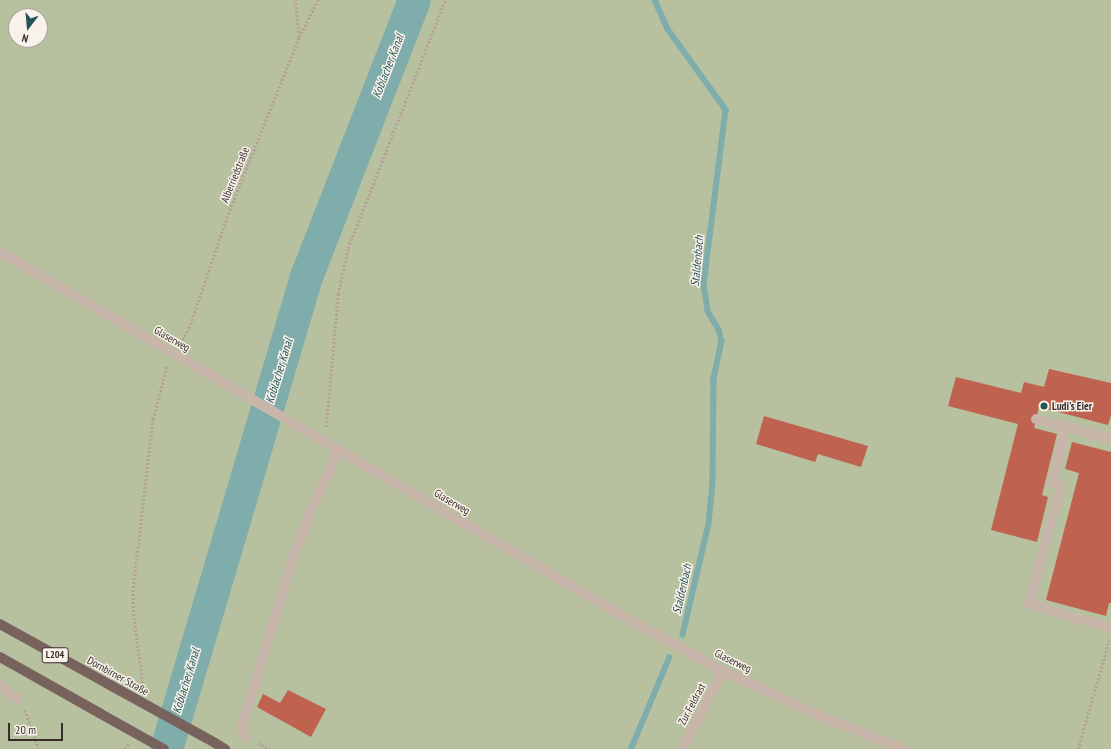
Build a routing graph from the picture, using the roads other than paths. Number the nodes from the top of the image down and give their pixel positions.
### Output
1 (0, 252) edge
2 (1036, 419) dead end
3 (1066, 427) junction
4 (1111, 439) edge
5 (339, 451) junction
6 (0, 624) edge
7 (1110, 632) edge
8 (0, 657) edge
9 (723, 671) junction
10 (0, 685) edge
11 (17, 699) road end
12 (246, 736) dead end
13 (164, 749) edge
14 (225, 749) edge
15 (682, 749) edge
16 (904, 749) edge

1 - 5 street, Glaserweg
2 - 3 street
3 - 4 street
3 - 7 street
5 - 9 street, Glaserweg
5 - 12 street
6 - 14 main road, Dornbirner Straße / L204, bridge
8 - 13 main road, L204, bridge
9 - 15 street, Zur Feldrast
9 - 16 street, Glaserweg
10 - 11 street

